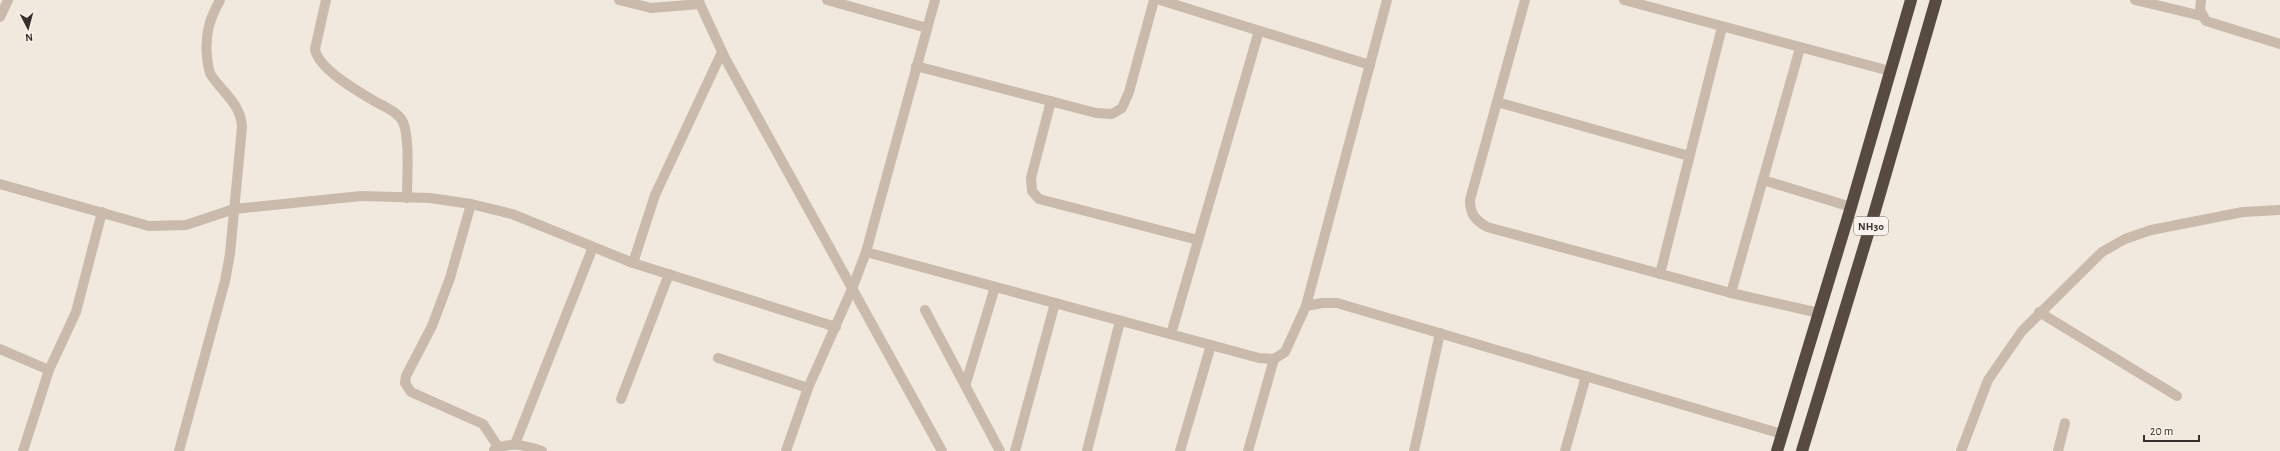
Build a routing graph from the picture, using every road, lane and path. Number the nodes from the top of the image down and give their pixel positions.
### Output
1 (8, 0) edge
2 (220, 0) edge
3 (326, 0) edge
4 (619, 0) edge
5 (827, 0) edge
6 (935, 0) edge
7 (1154, 0) edge
8 (1160, 0) edge
9 (1387, 0) edge
10 (1526, 0) edge
11 (1624, 0) edge
12 (1911, 0) edge
13 (1936, 0) edge
14 (2135, 0) edge
15 (2201, 0) edge
16 (699, 2) edge
17 (2202, 16) junction
18 (0, 17) edge
19 (1722, 27) junction
20 (927, 28) junction
21 (1259, 31) junction
22 (2280, 44) edge
23 (1800, 48) junction
24 (722, 52) junction
25 (1370, 65) junction
26 (916, 66) junction
27 (1890, 71) junction
28 (1051, 101) junction
29 (1497, 102) junction
30 (1690, 156) junction
31 (1763, 180) junction
32 (0, 184) edge
33 (407, 198) junction
34 (471, 204) junction
35 (1851, 207) junction
36 (234, 209) junction
37 (2280, 210) edge
38 (102, 212) junction
39 (1198, 240) junction
40 (593, 246) junction
41 (866, 252) junction
42 (633, 263) junction
43 (669, 274) junction
44 (1660, 274) junction
45 (995, 287) junction
46 (852, 289) junction
47 (1731, 293) junction
48 (1055, 303) junction
49 (1306, 306) junction
50 (925, 310) dead end
51 (2039, 312) junction
52 (1819, 313) junction
53 (1120, 320) junction
54 (836, 327) junction
55 (1440, 333) junction
56 (1171, 334) junction
57 (1210, 345) junction
58 (0, 349) edge
59 (718, 358) dead end
60 (1274, 359) junction
61 (48, 370) junction
62 (1586, 376) junction
63 (966, 384) junction
64 (808, 388) junction
65 (2176, 396) dead end
66 (621, 399) dead end
67 (2065, 423) dead end
68 (1782, 434) junction
69 (514, 444) junction
70 (496, 449) edge
71 (23, 451) edge
72 (179, 451) edge
73 (542, 451) edge
74 (786, 451) edge
75 (942, 451) edge
76 (1000, 451) edge
77 (1014, 451) edge
78 (1086, 451) edge
79 (1180, 451) edge
80 (1248, 451) edge
81 (1414, 451) edge
82 (1565, 451) edge
83 (1777, 451) edge
84 (1802, 451) edge
85 (1961, 451) edge
86 (2058, 451) edge

1 - 18 street
2 - 36 street
3 - 33 street
4 - 16 street
5 - 20 street
6 - 20 street
7 - 28 street
8 - 21 street
9 - 25 street
10 - 29 street
11 - 19 street
12 - 27 highway, NH30
13 - 84 highway, NH30
14 - 17 street
15 - 17 street
16 - 24 street
17 - 22 street
19 - 23 street
19 - 30 street
20 - 26 street
21 - 25 street
21 - 39 street
23 - 27 street
23 - 31 street
24 - 42 street
24 - 46 street
25 - 49 street
26 - 28 street
26 - 41 street
27 - 35 highway, NH30
28 - 39 street
29 - 30 street
29 - 44 street
30 - 44 street
31 - 35 street
31 - 47 street
32 - 38 street
33 - 34 street
33 - 36 street
34 - 40 street
34 - 70 street
35 - 52 highway, NH30
36 - 38 street
36 - 72 street
37 - 51 street
38 - 61 street
39 - 56 street
40 - 42 street
40 - 69 street
41 - 45 street
41 - 46 street
42 - 43 street
43 - 54 street
43 - 66 street
44 - 47 street
45 - 48 street
45 - 63 street
46 - 54 street
46 - 75 street
47 - 52 street
48 - 53 street
48 - 77 street
49 - 55 street
49 - 60 street
50 - 63 street
51 - 65 street
51 - 85 street
52 - 68 highway, NH30
53 - 56 street
53 - 78 street
54 - 64 street
55 - 62 street
55 - 81 street
56 - 57 street
57 - 60 street
57 - 79 street
58 - 61 street
59 - 64 street
60 - 80 street
61 - 71 street
62 - 68 street
62 - 82 street
63 - 76 street
64 - 74 street
67 - 86 street
68 - 83 highway, NH30
69 - 70 street
69 - 73 street

